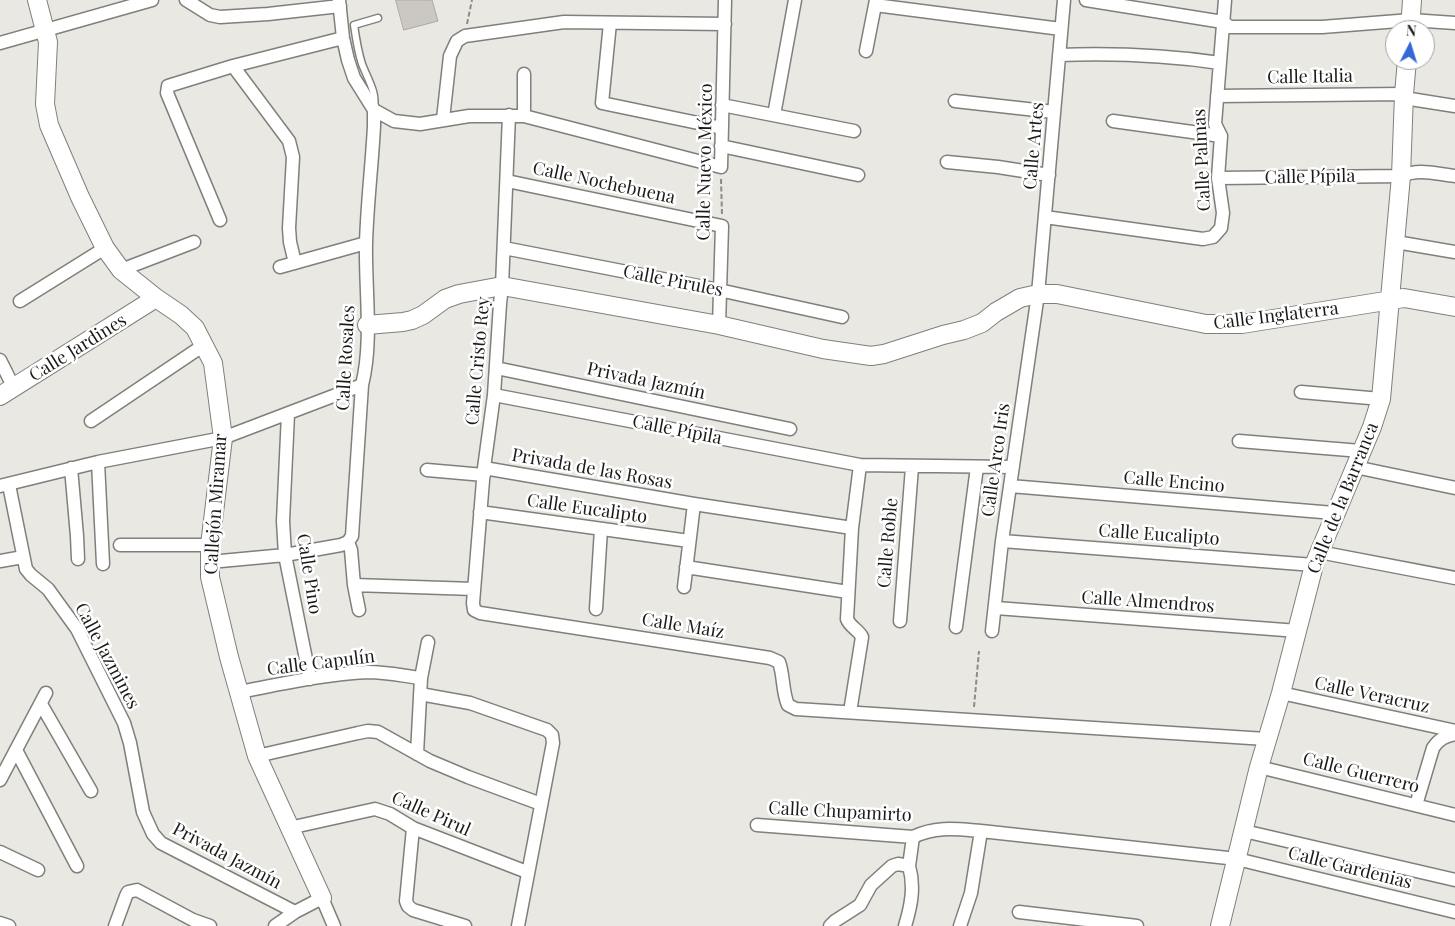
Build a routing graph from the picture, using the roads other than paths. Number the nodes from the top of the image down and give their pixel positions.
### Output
1 (37, 0) edge
2 (152, 0) edge
3 (186, 0) edge
4 (725, 0) edge
5 (796, 0) edge
6 (1064, 0) edge
7 (1086, 0) edge
8 (1225, 0) edge
9 (1412, 0) edge
10 (875, 2) edge
11 (339, 3) edge
12 (936, 6) edge
13 (378, 18) dead end
14 (1410, 20) edge
15 (1223, 22) junction
16 (610, 23) junction
17 (1455, 23) edge
18 (725, 24) junction
19 (1435, 24) edge
20 (1385, 26) edge
21 (1061, 29) junction
22 (44, 31) junction
23 (343, 38) junction
24 (0, 43) edge
25 (866, 51) dead end
26 (1059, 55) junction
27 (1220, 63) junction
28 (233, 66) junction
29 (1406, 70) edge
30 (524, 74) dead end
31 (1217, 96) junction
32 (1404, 96) junction
33 (955, 101) dead end
34 (722, 105) junction
35 (1455, 106) edge
36 (374, 110) junction
37 (1054, 112) junction
38 (774, 115) junction
39 (509, 116) junction
40 (524, 116) junction
41 (443, 120) junction
42 (1114, 121) dead end
43 (722, 128) junction
44 (854, 131) dead end
45 (1221, 136) junction
46 (721, 146) junction
47 (946, 162) dead end
48 (858, 175) dead end
49 (1049, 175) junction
50 (1401, 176) junction
51 (1455, 176) edge
52 (1218, 178) junction
53 (507, 181) junction
54 (1045, 217) junction
55 (220, 220) dead end
56 (722, 226) joint
57 (194, 242) dead end
58 (1396, 242) junction
59 (366, 243) junction
60 (105, 248) junction
61 (504, 248) junction
62 (1455, 252) edge
63 (295, 263) junction
64 (280, 266) dead end
65 (121, 270) junction
66 (502, 286) junction
67 (719, 290) junction
68 (1038, 294) junction
69 (156, 298) junction
70 (1390, 300) junction
71 (20, 301) dead end
72 (1455, 307) edge
73 (842, 317) dead end
74 (367, 325) junction
75 (719, 325) junction
76 (204, 345) junction
77 (823, 349) joint
78 (0, 360) edge
79 (496, 368) junction
80 (362, 385) junction
81 (7, 392) edge
82 (1302, 392) dead end
83 (494, 395) junction
84 (1381, 399) junction
85 (288, 414) junction
86 (91, 422) dead end
87 (790, 428) dead end
88 (223, 438) junction
89 (1238, 441) dead end
90 (1358, 459) junction
91 (98, 462) junction
92 (860, 466) junction
93 (912, 467) junction
94 (977, 467) junction
95 (1014, 467) junction
96 (71, 468) junction
97 (427, 470) dead end
98 (484, 472) junction
99 (4, 485) edge
100 (1010, 486) junction
101 (1455, 488) edge
102 (694, 504) junction
103 (480, 512) junction
104 (1334, 513) junction
105 (852, 528) junction
106 (602, 529) junction
107 (689, 541) junction
108 (1002, 541) junction
109 (348, 542) junction
110 (120, 546) dead end
111 (210, 553) junction
112 (285, 555) junction
113 (23, 557) junction
114 (78, 559) dead end
115 (1316, 559) junction
116 (0, 561) edge
117 (103, 564) dead end
118 (686, 567) junction
119 (1455, 578) edge
120 (354, 585) junction
121 (684, 587) dead end
122 (474, 589) junction
123 (848, 592) junction
124 (996, 608) junction
125 (359, 610) dead end
126 (474, 610) joint
127 (596, 610) dead end
128 (900, 622) dead end
129 (956, 627) dead end
130 (992, 631) dead end
131 (1298, 631) junction
132 (428, 642) dead end
133 (421, 678) junction
134 (310, 679) junction
135 (239, 692) junction
136 (1281, 693) junction
137 (420, 694) junction
138 (850, 712) junction
139 (1455, 732) edge
140 (1266, 739) junction
141 (16, 750) junction
142 (417, 754) junction
143 (257, 756) junction
144 (1259, 766) junction
145 (136, 768) joint
146 (0, 780) edge
147 (91, 791) dead end
148 (540, 804) junction
149 (1416, 805) junction
150 (1455, 815) edge
151 (757, 825) dead end
152 (289, 828) junction
153 (413, 828) junction
154 (981, 831) junction
155 (1244, 831) junction
156 (913, 837) junction
157 (0, 852) edge
158 (1237, 859) junction
159 (77, 866) dead end
160 (909, 866) junction
161 (38, 870) dead end
162 (527, 872) junction
163 (1455, 880) edge
164 (322, 898) junction
165 (295, 912) junction
166 (1019, 912) dead end
167 (1455, 912) edge
168 (0, 923) edge
169 (1226, 925) edge
170 (8, 926) edge
171 (115, 926) edge
172 (210, 926) edge
173 (275, 926) edge
174 (334, 926) edge
175 (465, 926) edge
176 (518, 926) edge
177 (830, 926) edge
178 (905, 926) edge
179 (960, 926) edge
180 (1137, 926) edge

1 - 22 street, Callejón Miramar
2 - 22 street
3 - 11 street
4 - 18 street, Calle Nuevo México
5 - 38 street
6 - 21 street, Calle Artes
7 - 15 street
8 - 15 street, Calle Palmas
9 - 14 street
10 - 12 street
10 - 25 street
11 - 23 street
12 - 21 street
13 - 36 lane
15 - 20 street
15 - 27 street, Calle Palmas
16 - 18 street
16 - 41 street
16 - 43 street
17 - 19 street
18 - 34 street, Calle Nuevo México
21 - 26 street, Calle Artes
22 - 24 street
22 - 60 street, Callejón Miramar
23 - 28 street
23 - 36 street
26 - 27 street
26 - 37 street, Calle Artes
27 - 31 street, Calle Palmas
28 - 55 street
28 - 63 street
29 - 32 street, Calle de la Barranca
30 - 40 street
31 - 32 street, Calle Italia
31 - 45 street, Calle Palmas
32 - 35 street, Calle Italia
32 - 50 street, Calle de la Barranca
33 - 37 street
34 - 38 street
34 - 43 street, Calle Nuevo México
36 - 41 street
36 - 59 street, Calle Rosales
37 - 49 street, Calle Artes
38 - 44 street
39 - 40 street
39 - 41 street
39 - 53 street, Calle Cristo Rey
40 - 46 street, Calle Nuevo México
42 - 45 street
43 - 46 street, Calle Nuevo México
45 - 52 street, Calle Palmas
46 - 48 street
47 - 49 street
49 - 54 street, Calle Artes
50 - 51 street, Calle Pípila
50 - 52 street, Calle Pípila
50 - 58 street, Calle de la Barranca
52 - 54 street, Calle Palmas
53 - 56 street, Calle Nochebuena
53 - 61 street, Calle Cristo Rey
54 - 68 street, Calle Artes
56 - 67 street, Calle Nuevo México
57 - 65 street
58 - 62 street
58 - 70 street, Calle de la Barranca
59 - 63 street
59 - 74 street, Calle Rosales
60 - 65 street, Callejón Miramar
60 - 71 street
61 - 66 street, Calle Cristo Rey
61 - 67 street, Calle Pirules
63 - 64 street
65 - 69 street, Callejón Miramar
66 - 74 street
66 - 75 street
66 - 79 street, Calle Cristo Rey
67 - 73 street, Calle Pirules
67 - 75 street, Calle Nuevo México
68 - 70 street, Calle Inglaterra
68 - 77 street, Calle Inglaterra
68 - 95 street, Calle Arco Iris
69 - 76 street, Callejón Miramar
69 - 81 street, Calle Jardines
70 - 72 street, Calle Inglaterra
70 - 84 street, Calle de la Barranca
74 - 80 street, Calle Rosales
75 - 77 street, Calle Pirules
76 - 86 street
76 - 88 street, Callejón Miramar
78 - 81 street
79 - 83 street, Calle Cristo Rey
79 - 87 street, Privada Jazmín
80 - 85 street, Calle Jazmines
80 - 109 street, Calle Rosales
82 - 84 street
83 - 92 street, Calle Pípila
83 - 98 street, Calle Cristo Rey
84 - 90 street, Calle de la Barranca
85 - 88 street, Calle Jazmines
85 - 112 street, Calle Pino
88 - 91 street, Calle Jazmines
88 - 111 street, Callejón Miramar
89 - 90 street
90 - 101 street
90 - 104 street, Calle de la Barranca
91 - 96 street, Calle Jazmines
91 - 117 street
92 - 93 street
92 - 105 street
93 - 94 street
93 - 128 street, Calle Roble
94 - 95 street
94 - 129 street
95 - 100 street, Calle Arco Iris
96 - 99 street, Calle Jazmines
96 - 114 street
97 - 98 street, Privada de las Rosas
98 - 102 street, Privada de las Rosas
98 - 103 street, Calle Cristo Rey
99 - 113 street, Calle Jazmines
100 - 104 street, Calle Encino
100 - 108 street, Calle Arco Iris
102 - 105 street
102 - 107 street
103 - 106 street, Calle Eucalipto
103 - 122 street, Calle Cristo Rey
104 - 115 street, Calle de la Barranca
105 - 123 street
106 - 107 street, Calle Eucalipto
106 - 127 street
107 - 118 street
108 - 115 street, Calle Eucalipto
108 - 124 street, Calle Arco Iris
109 - 112 street
109 - 120 street
110 - 111 street
111 - 112 street
111 - 135 street, Callejón Miramar
112 - 134 street, Calle Pino
113 - 116 street
113 - 145 street, Calle Jazmines
115 - 119 street, Calle Eucalipto
115 - 131 street, Calle de la Barranca
118 - 121 street
118 - 123 street
120 - 122 street
120 - 125 street
122 - 126 street, Calle Cristo Rey
123 - 138 street
124 - 130 street, Calle Arco Iris
124 - 131 street, Calle Almendros
126 - 138 street, Calle Maíz
131 - 136 street, Calle de la Barranca
132 - 133 street
133 - 134 street, Calle Capulín
133 - 137 street
134 - 135 street, Calle Capulín
135 - 143 street, Callejón Miramar
136 - 139 street, Calle Veracruz
136 - 140 street, Calle de la Barranca
137 - 142 street
137 - 148 street
138 - 140 street
139 - 149 street
140 - 144 street, Calle de la Barranca
141 - 146 street
141 - 147 street
141 - 159 street
142 - 143 street
142 - 148 street
143 - 152 street, Callejón Miramar
144 - 149 street, Calle Guerrero
144 - 155 street, Calle de la Barranca
145 - 165 street, Privada Jazmín
148 - 162 street
149 - 150 street, Calle Guerrero
151 - 156 street, Calle Chupamirto
152 - 153 street, Calle Pirul
152 - 164 street, Callejón Miramar
153 - 162 street, Calle Pirul
153 - 175 street
154 - 156 street, Calle Chupamirto
154 - 158 street, Calle Chupamirto
154 - 179 street
155 - 158 street, Calle de la Barranca
155 - 163 street
156 - 160 street
157 - 161 street
158 - 167 street, Calle Gardenias
158 - 169 street, Calle de la Barranca
160 - 177 street
160 - 178 street
162 - 176 street
164 - 165 street
164 - 174 street
165 - 173 street
166 - 180 street
168 - 170 street
171 - 172 street

